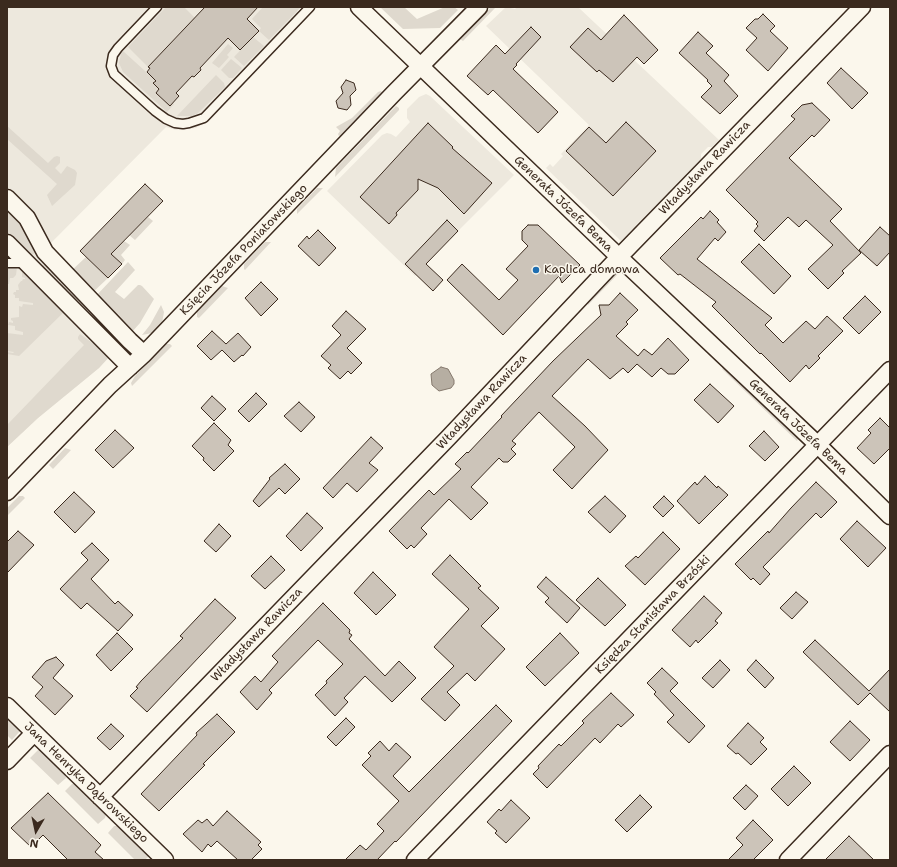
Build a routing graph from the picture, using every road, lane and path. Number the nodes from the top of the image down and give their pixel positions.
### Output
1 (158, 7) edge
2 (310, 7) edge
3 (359, 7) edge
4 (479, 7) edge
5 (862, 7) edge
6 (420, 66) junction
7 (7, 198) edge
8 (7, 243) edge
9 (619, 257) junction
10 (7, 263) edge
11 (26, 263) junction
12 (144, 354) junction
13 (130, 367) junction
14 (890, 370) edge
15 (818, 445) junction
16 (7, 492) edge
17 (890, 516) edge
18 (7, 706) edge
19 (34, 733) junction
20 (890, 754) edge
21 (7, 761) edge
22 (100, 797) junction
23 (164, 860) edge
24 (415, 860) edge
25 (788, 860) edge

1 - 2 lane
3 - 6 street, Generała Józefa Bema
4 - 6 street, Księcia Józefa Poniatowskiego
5 - 9 street, Władysława Rawicza
6 - 9 street, Generała Józefa Bema
6 - 12 street, Księcia Józefa Poniatowskiego
7 - 12 street
8 - 11 street
9 - 15 street, Generała Józefa Bema
9 - 22 street, Władysława Rawicza
10 - 11 lane
11 - 13 street
12 - 13 street, Księcia Józefa Poniatowskiego
13 - 16 street, Księcia Józefa Poniatowskiego
14 - 15 street, Księdza Stanisława Brzóski
15 - 17 street, Generała Józefa Bema
15 - 24 street, Księdza Stanisława Brzóski
18 - 19 street, Jana Henryka Dąbrowskiego
19 - 21 street
19 - 22 street, Jana Henryka Dąbrowskiego
20 - 25 street
22 - 23 street, Jana Henryka Dąbrowskiego

